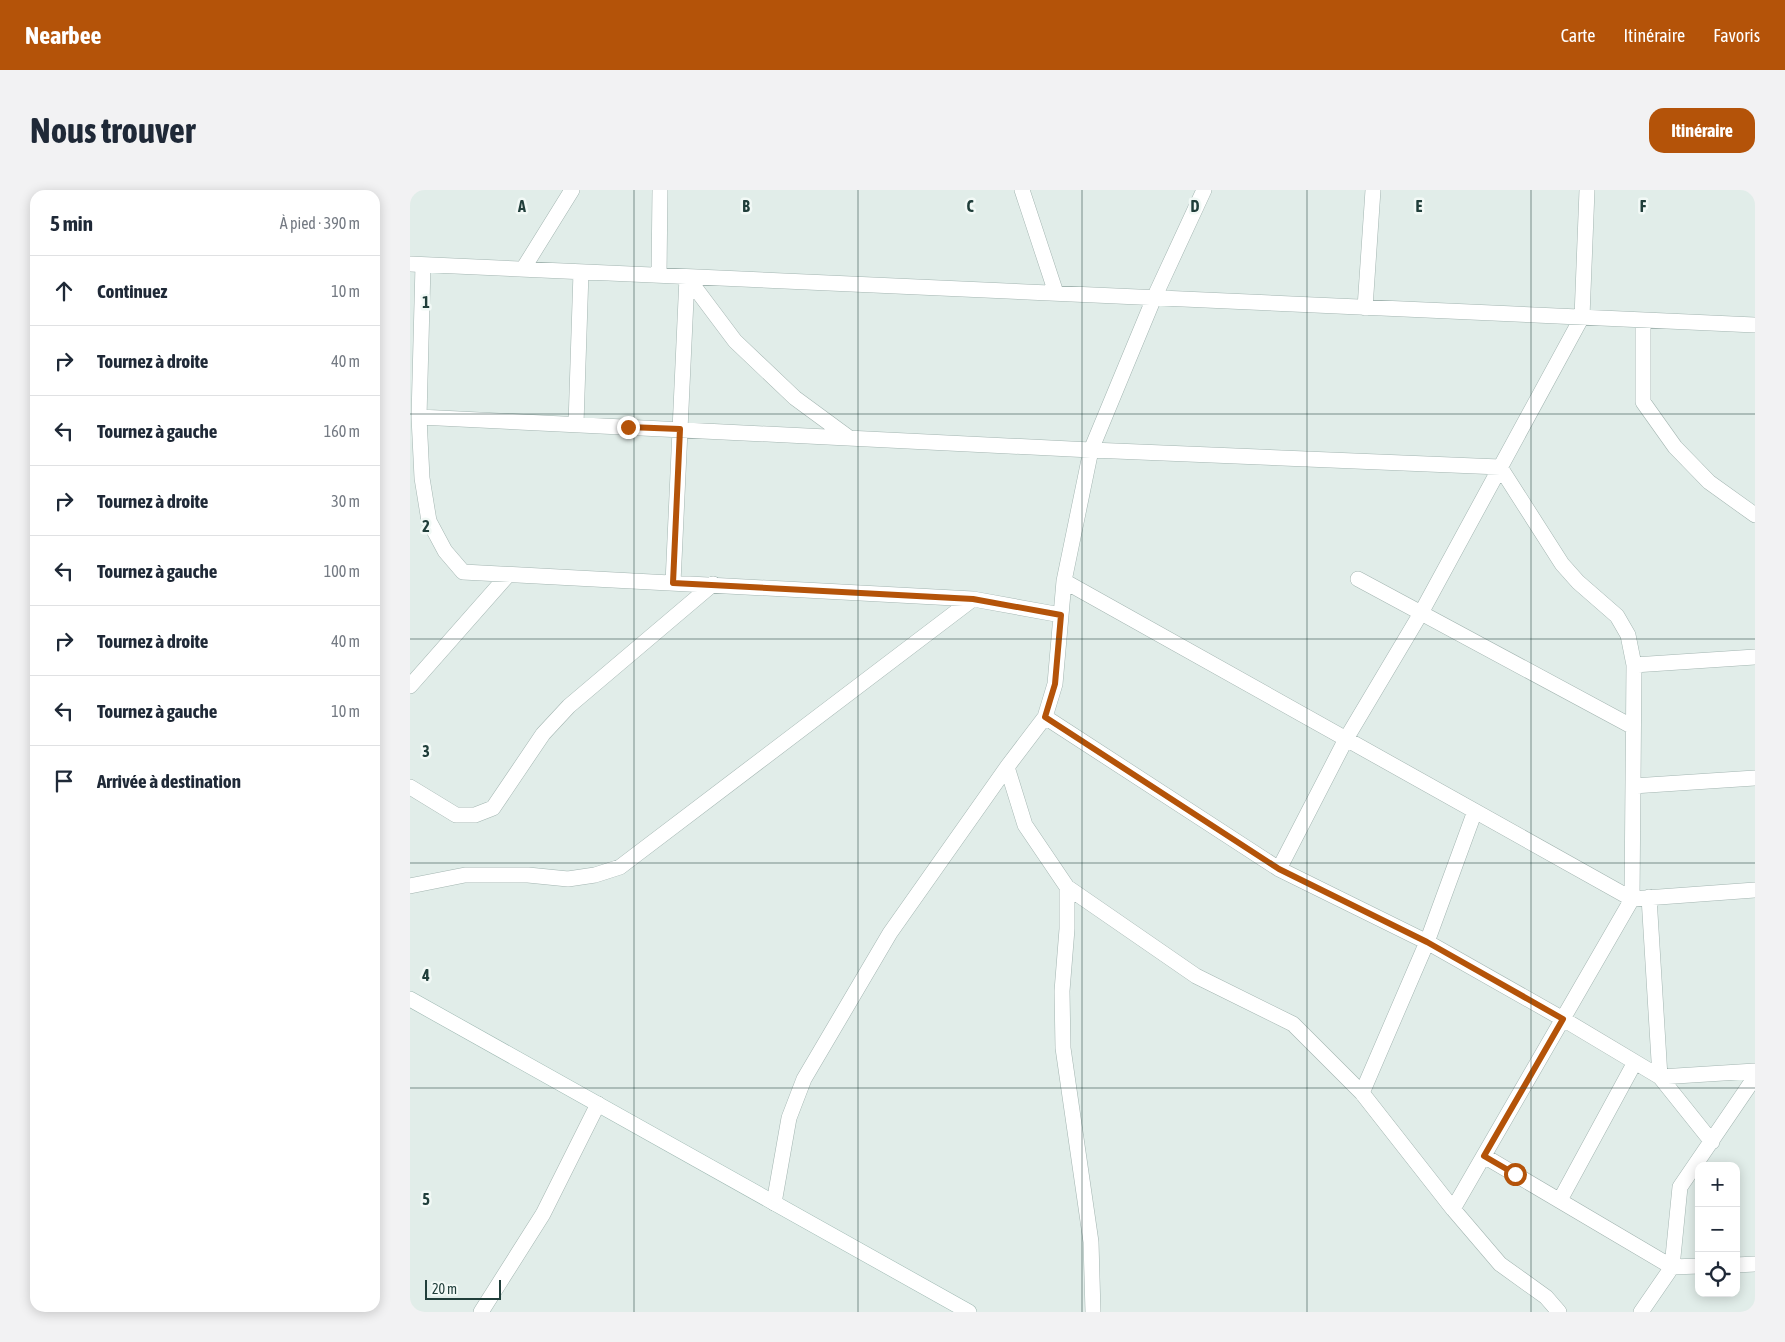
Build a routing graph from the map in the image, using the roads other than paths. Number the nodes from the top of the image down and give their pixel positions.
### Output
1 (572, 190) edge
2 (660, 190) edge
3 (1022, 190) edge
4 (1204, 190) edge
5 (1373, 190) edge
6 (1587, 190) edge
7 (416, 265) edge
8 (523, 270) junction
9 (581, 272) junction
10 (659, 275) junction
11 (687, 277) junction
12 (1056, 294) junction
13 (1154, 298) junction
14 (1365, 308) junction
15 (1582, 317) junction
16 (1643, 320) junction
17 (1755, 325) edge
18 (419, 417) junction
19 (576, 424) junction
20 (680, 429) junction
21 (848, 437) junction
22 (1091, 450) junction
23 (1500, 468) junction
24 (1755, 515) edge
25 (508, 575) junction
26 (1358, 579) dead end
27 (1064, 580) junction
28 (673, 583) junction
29 (713, 584) junction
30 (973, 599) junction
31 (1420, 613) junction
32 (1061, 615) junction
33 (1755, 657) edge
34 (1634, 665) junction
35 (410, 686) edge
36 (1045, 717) junction
37 (1633, 727) junction
38 (1346, 739) junction
39 (1007, 767) junction
40 (1755, 778) edge
41 (1633, 786) junction
42 (410, 787) edge
43 (1475, 811) junction
44 (1279, 869) junction
45 (410, 886) edge
46 (1067, 887) junction
47 (1755, 890) edge
48 (1649, 897) junction
49 (1632, 899) junction
50 (1427, 942) junction
51 (410, 999) edge
52 (1563, 1019) junction
53 (1635, 1062) junction
54 (1755, 1071) edge
55 (1660, 1077) junction
56 (1755, 1077) edge
57 (1362, 1093) junction
58 (598, 1104) junction
59 (1712, 1142) junction
60 (1484, 1156) junction
61 (1560, 1200) junction
62 (774, 1203) junction
63 (1453, 1209) junction
64 (1755, 1264) edge
65 (1740, 1265) edge
66 (1695, 1266) edge
67 (1672, 1267) junction
68 (481, 1312) edge
69 (969, 1312) edge
70 (1093, 1312) edge
71 (1560, 1312) edge
72 (1641, 1312) edge

1 - 8 street
2 - 10 street
3 - 12 street
4 - 13 street
5 - 14 street
6 - 15 street
7 - 8 street
7 - 18 street
8 - 9 street
9 - 10 street
9 - 19 street
10 - 11 street
11 - 12 street
11 - 20 street
11 - 21 street
12 - 13 street
13 - 14 street
13 - 22 street
14 - 15 street
15 - 16 street
15 - 23 street
16 - 17 street
16 - 24 street
18 - 19 street
18 - 25 street
19 - 20 street
20 - 21 street
20 - 28 street
21 - 22 street
22 - 23 street
22 - 27 street
23 - 31 street
23 - 34 street
25 - 28 street
25 - 35 street
26 - 31 street
27 - 32 street
27 - 38 street
28 - 29 street
29 - 30 street
29 - 42 street
30 - 32 street
30 - 45 street
31 - 37 street
31 - 38 street
32 - 36 street
33 - 34 street
34 - 37 street
36 - 39 street
36 - 44 street
37 - 41 street
38 - 43 street
38 - 44 street
39 - 46 street
39 - 62 street
40 - 41 street
41 - 49 street
43 - 49 street
43 - 50 street
44 - 50 street
46 - 57 street
46 - 70 street
47 - 48 street
48 - 49 street
48 - 55 street
49 - 52 street
50 - 52 street
50 - 57 street
51 - 58 street
52 - 53 street
52 - 60 street
53 - 55 street
53 - 61 street
54 - 55 street
55 - 59 street
56 - 59 street
57 - 63 street
58 - 62 street
58 - 68 street
59 - 67 street
60 - 61 street
60 - 63 street
61 - 67 street
62 - 69 street
63 - 71 street
64 - 65 street
66 - 67 street
67 - 72 street

